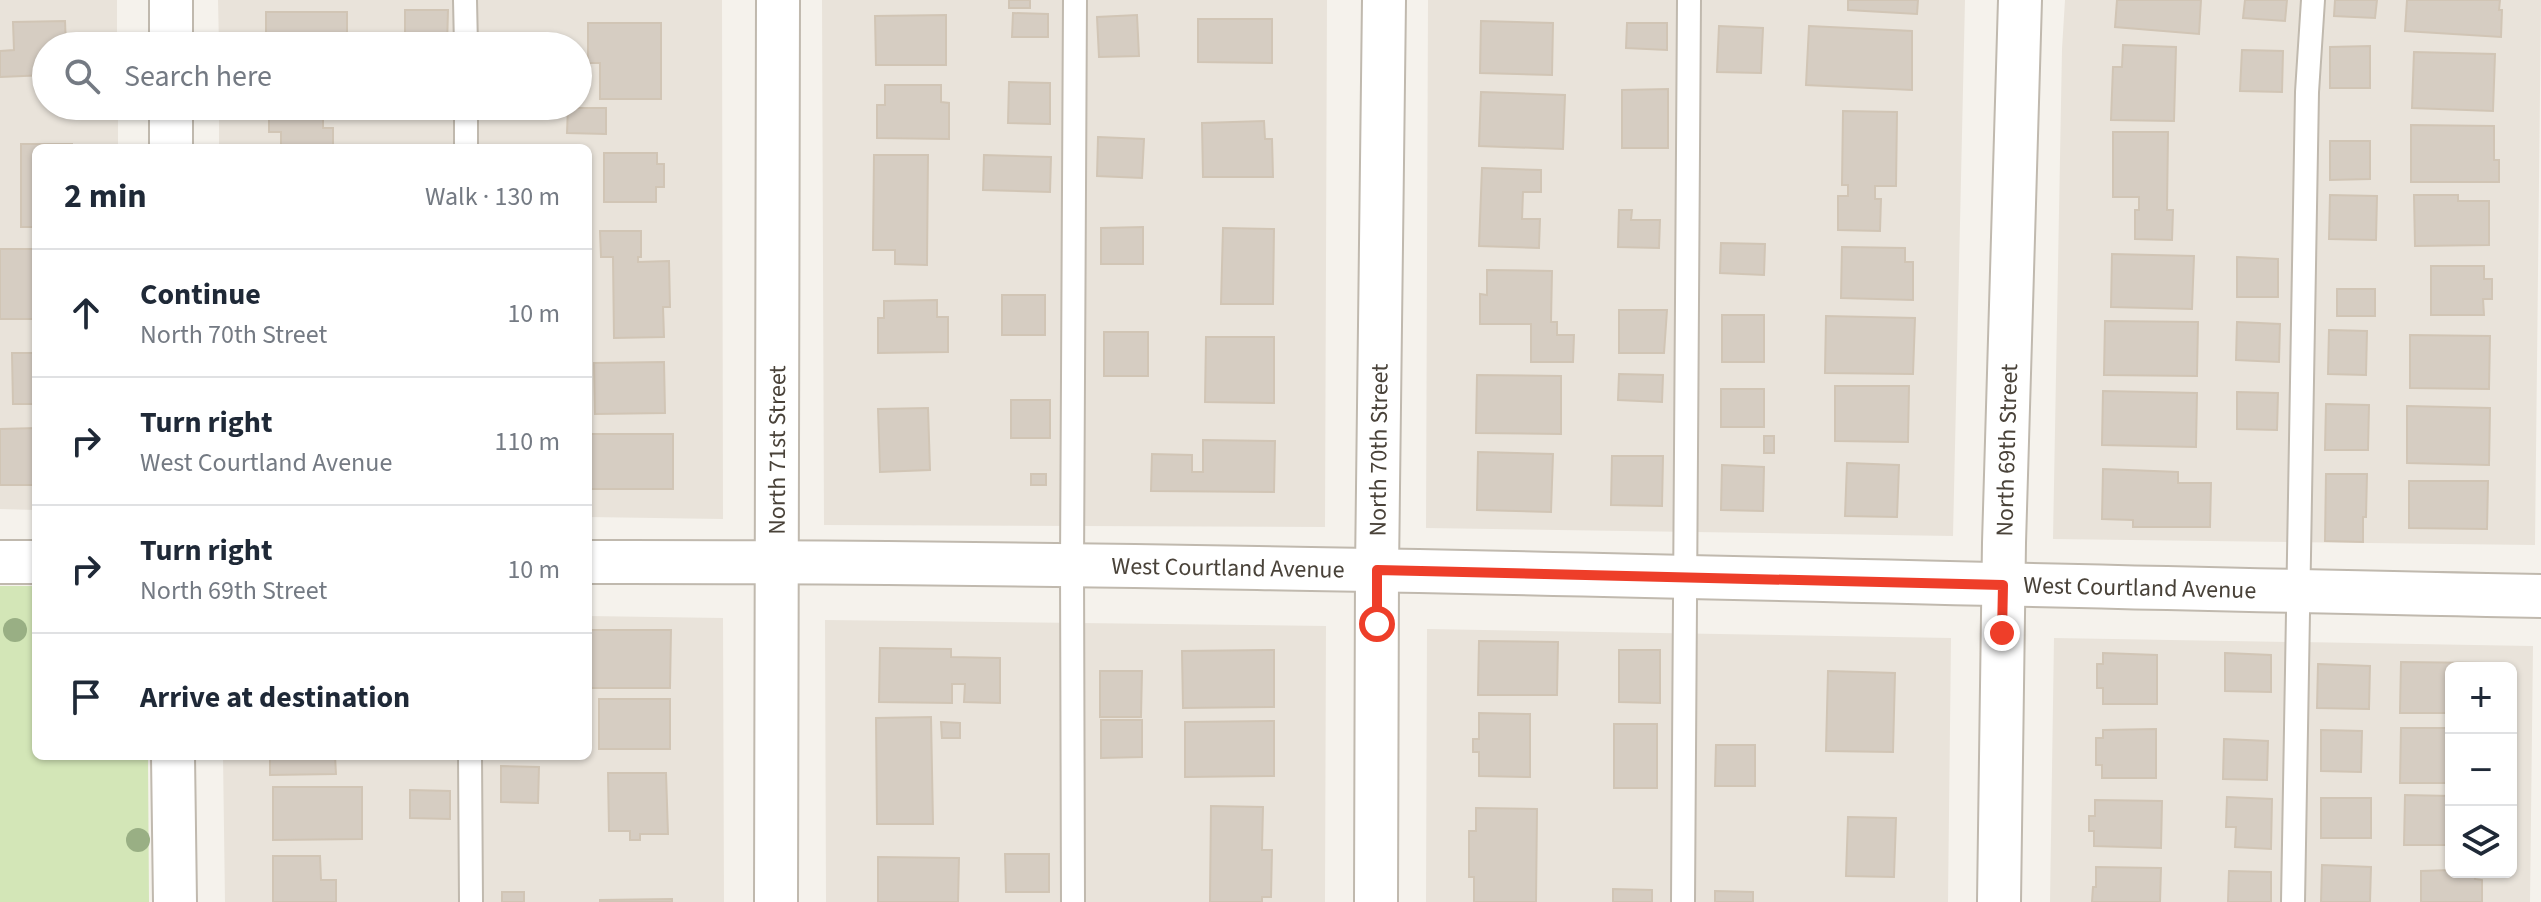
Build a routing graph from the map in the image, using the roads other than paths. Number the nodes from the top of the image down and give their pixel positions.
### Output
1 (171, 0) edge
2 (465, 0) edge
3 (778, 0) edge
4 (1075, 0) edge
5 (1384, 0) edge
6 (1689, 0) edge
7 (2020, 0) edge
8 (2313, 0) edge
9 (171, 32) edge
10 (466, 32) edge
11 (171, 120) edge
12 (466, 120) edge
13 (171, 144) edge
14 (466, 144) edge
15 (775, 561) junction
16 (0, 562) edge
17 (32, 562) edge
18 (592, 562) edge
19 (1072, 566) junction
20 (1377, 570) junction
21 (1686, 577) junction
22 (2003, 585) junction
23 (2298, 591) junction
24 (2541, 596) edge
25 (173, 760) edge
26 (470, 760) edge
27 (175, 902) edge
28 (471, 902) edge
29 (776, 902) edge
30 (1073, 902) edge
31 (1376, 902) edge
32 (1683, 902) edge
33 (1999, 902) edge
34 (2293, 902) edge

1 - 9 street
2 - 10 lane
3 - 15 street, North 71st Street
4 - 19 lane
5 - 20 street, North 70th Street
6 - 21 lane
7 - 22 street, North 69th Street
8 - 23 lane
11 - 13 street
12 - 14 lane
15 - 18 street, West Courtland Avenue
15 - 19 street, West Courtland Avenue
15 - 29 street, North 71st Street
16 - 17 street
19 - 20 street, West Courtland Avenue
19 - 30 lane
20 - 21 street, West Courtland Avenue
20 - 31 street, North 70th Street
21 - 22 street, West Courtland Avenue
21 - 32 lane
22 - 23 street, West Courtland Avenue
22 - 33 street, North 69th Street
23 - 24 street, West Courtland Avenue
23 - 34 lane
25 - 27 street
26 - 28 lane

